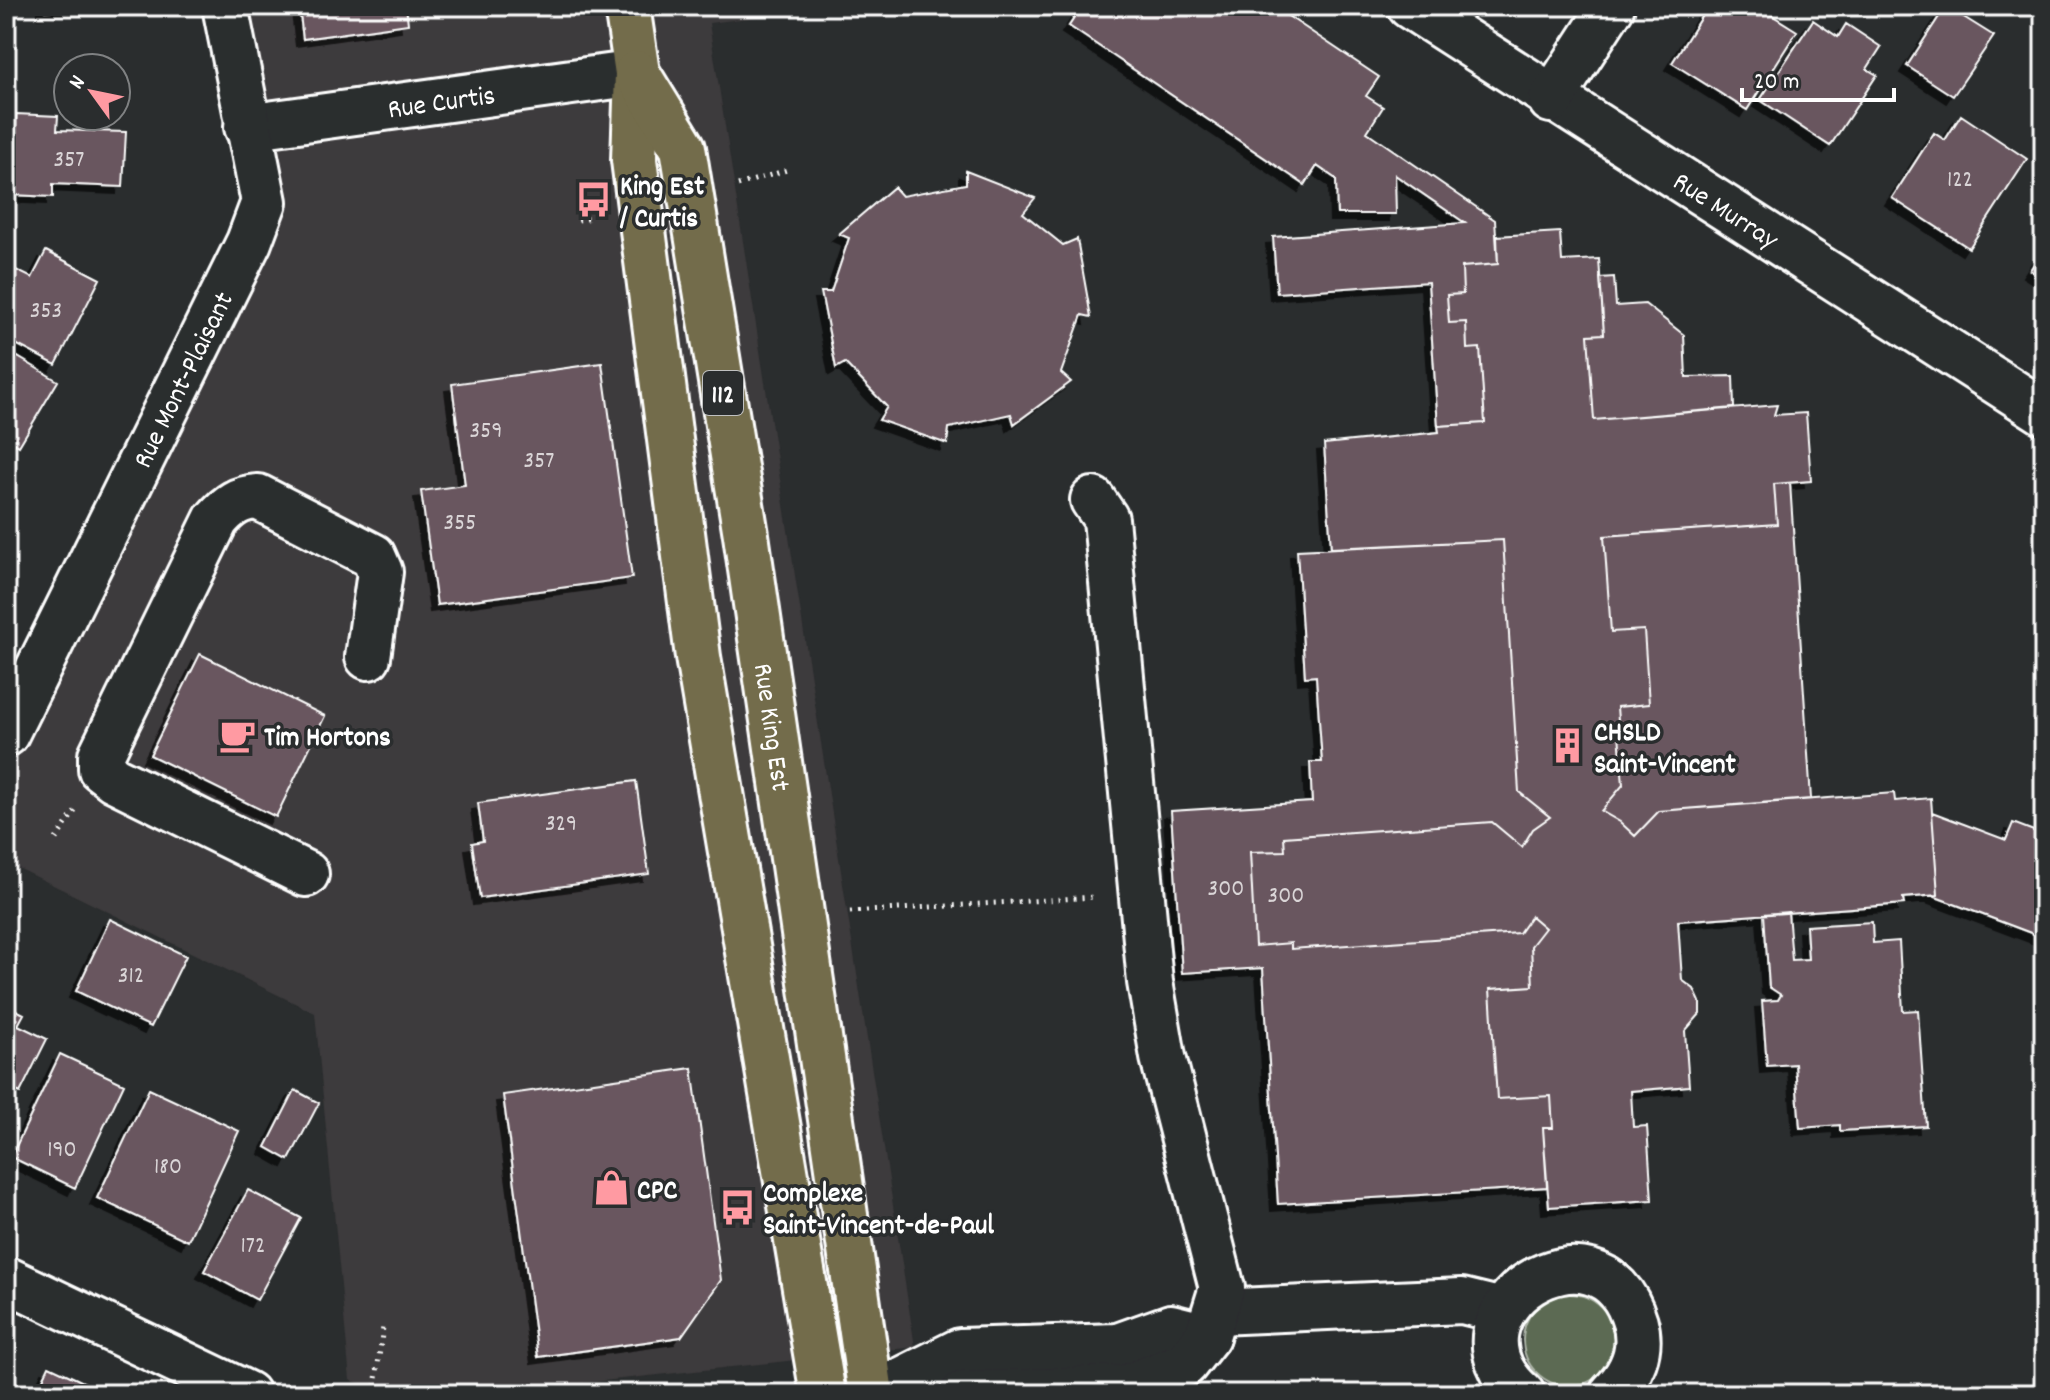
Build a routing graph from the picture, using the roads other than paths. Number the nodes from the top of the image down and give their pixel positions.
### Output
1 (225, 6) edge
2 (627, 6) edge
3 (1410, 6) edge
4 (1612, 6) edge
5 (637, 73) junction
6 (1551, 100) junction
7 (247, 127) junction
8 (2044, 412) edge
9 (1093, 500) dead end
10 (368, 657) dead end
11 (6, 734) edge
12 (306, 874) dead end
13 (6, 1279) edge
14 (1503, 1311) junction
15 (1212, 1324) junction
16 (247, 1394) edge
17 (823, 1394) edge
18 (872, 1394) edge
19 (962, 1394) edge
20 (1522, 1394) edge
21 (1612, 1394) edge

1 - 7 street, Rue Mont-Plaisant
2 - 5 main road, Rue King Est / 112
3 - 6 street, Rue Murray
4 - 6 street
5 - 7 street, Rue Curtis
5 - 17 main road, Rue King Est / 112
5 - 18 main road, Rue King Est / 112
6 - 8 street, Rue Murray
7 - 11 street, Rue Mont-Plaisant
9 - 15 street
10 - 12 street
13 - 16 street
14 - 15 street
14 - 20 street
14 - 21 street
15 - 18 street
15 - 19 street

